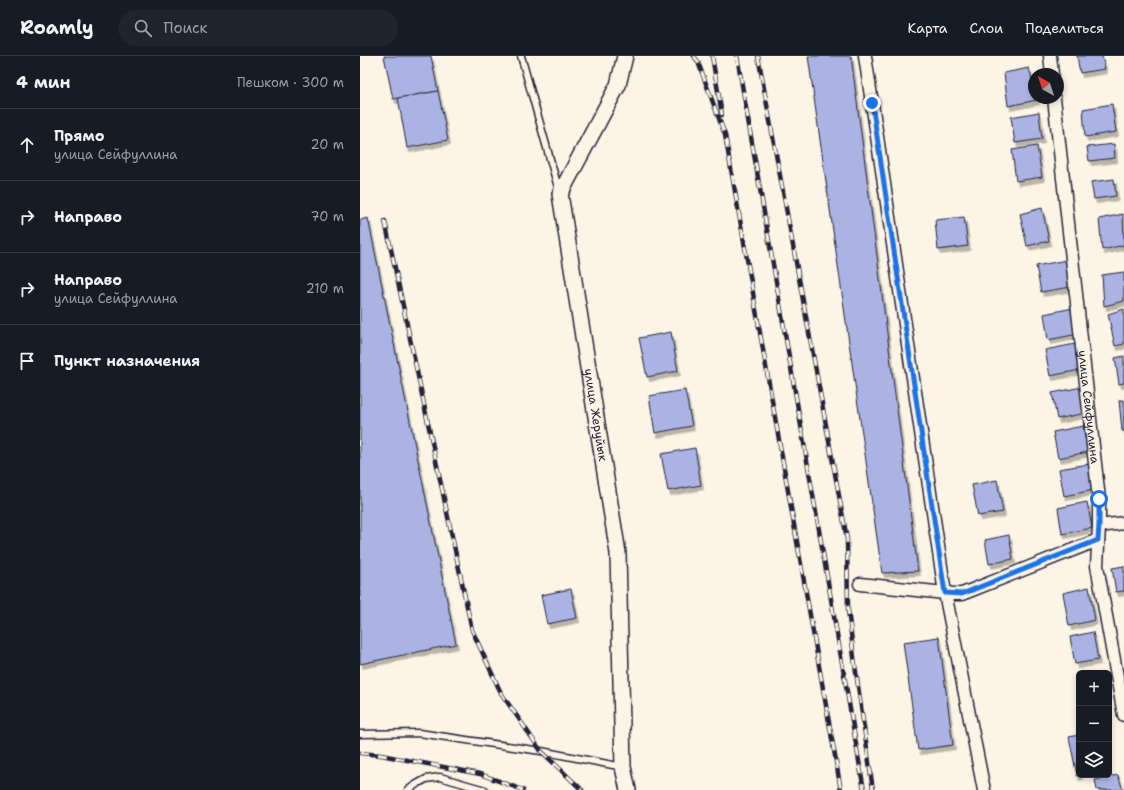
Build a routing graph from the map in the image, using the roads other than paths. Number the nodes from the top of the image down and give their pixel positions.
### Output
1 (521, 56) edge
2 (625, 56) edge
3 (865, 56) edge
4 (1050, 56) edge
5 (1051, 68) edge
6 (1055, 104) edge
7 (560, 194) junction
8 (1124, 523) edge
9 (1099, 526) junction
10 (1098, 540) junction
11 (860, 584) dead end
12 (945, 593) junction
13 (1124, 715) edge
14 (360, 734) edge
15 (623, 767) junction
16 (408, 790) edge
17 (485, 790) edge
18 (628, 790) edge
19 (984, 790) edge

1 - 7 lane
2 - 7 street
3 - 12 street
4 - 5 street
6 - 9 street, улица Сейфуллина
7 - 15 street, улица Жеруйык
8 - 9 street
9 - 10 street, улица Сейфуллина
10 - 12 street
10 - 13 street, улица Сейфуллина
11 - 12 street
12 - 19 street
14 - 15 lane
15 - 18 street, улица Жеруйык
16 - 17 lane

